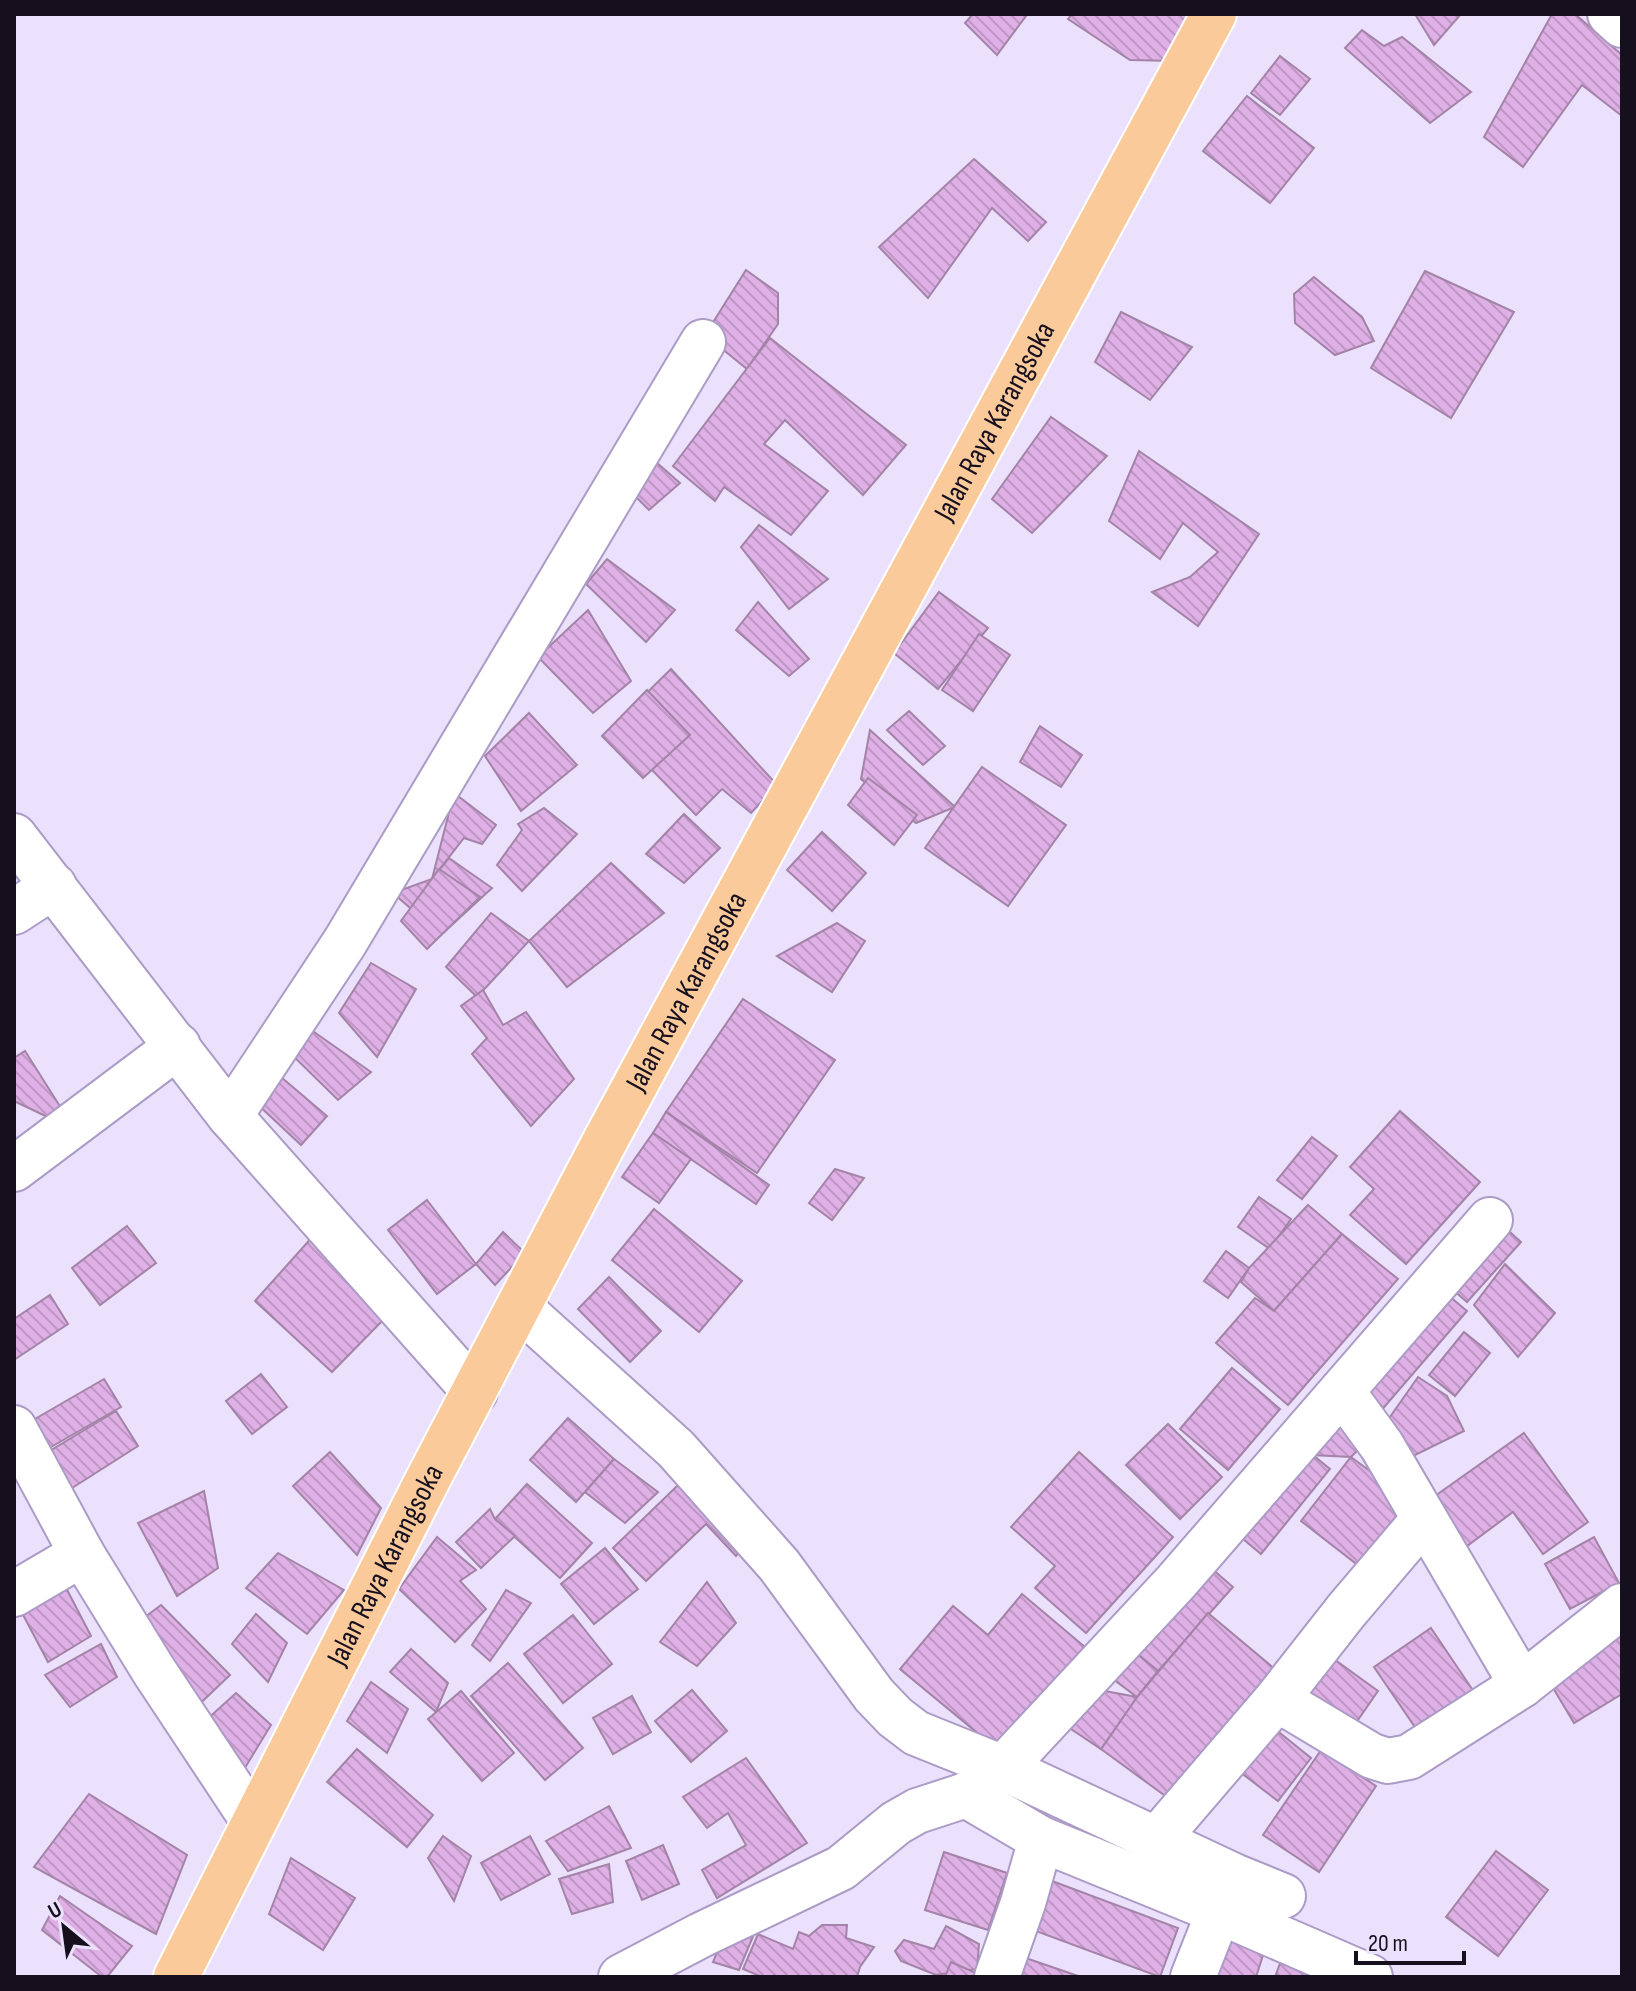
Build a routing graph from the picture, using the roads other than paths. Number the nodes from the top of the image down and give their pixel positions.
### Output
1 (1214, 14) edge
2 (1610, 14) edge
3 (1622, 25) edge
4 (703, 342) dead end
5 (14, 836) edge
6 (54, 886) junction
7 (14, 912) edge
8 (178, 1046) junction
9 (230, 1116) junction
10 (14, 1169) edge
11 (1490, 1220) dead end
12 (519, 1307) junction
13 (1342, 1391) junction
14 (475, 1392) junction
15 (14, 1428) edge
16 (1424, 1519) junction
17 (82, 1554) junction
18 (14, 1594) edge
19 (1622, 1606) edge
20 (1522, 1685) junction
21 (1277, 1699) junction
22 (1003, 1768) junction
23 (966, 1795) junction
24 (254, 1822) junction
25 (1158, 1838) junction
26 (1041, 1839) junction
27 (1226, 1894) junction
28 (1283, 1896) dead end
29 (176, 1977) edge
30 (621, 1977) edge
31 (997, 1977) edge
32 (1193, 1977) edge
33 (1370, 1977) edge

1 - 12 main road, Jalan Raya Karangsoka
2 - 3 street
4 - 9 street
5 - 6 street
6 - 7 street
6 - 8 street
8 - 9 street
8 - 10 street
9 - 14 street
11 - 13 street
12 - 14 main road, Jalan Raya Karangsoka
12 - 22 street
13 - 16 street
13 - 22 street
14 - 24 main road, Jalan Raya Karangsoka
15 - 17 street
16 - 20 street
16 - 21 street
17 - 18 street
17 - 24 street
19 - 20 street
20 - 21 street
21 - 25 street
22 - 23 street
22 - 25 street
23 - 26 street
23 - 30 street
24 - 29 main road, Jalan Raya Karangsoka
25 - 27 street
26 - 27 street
26 - 31 street
27 - 28 street
27 - 32 street
27 - 33 street

